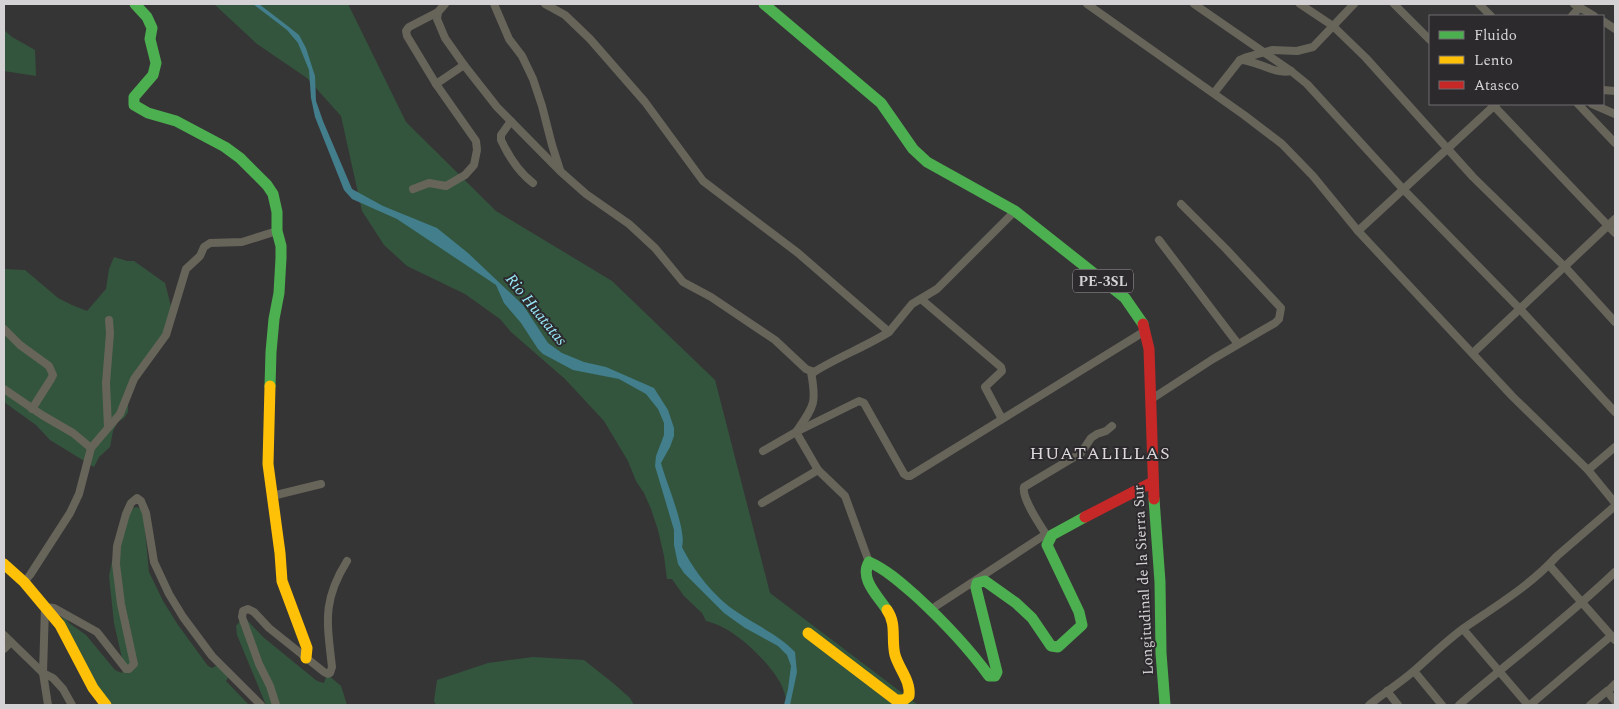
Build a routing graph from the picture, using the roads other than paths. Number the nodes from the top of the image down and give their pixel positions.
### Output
1 (135, 4) edge
2 (445, 4) edge
3 (494, 4) edge
4 (545, 4) edge
5 (764, 4) edge
6 (1086, 4) edge
7 (1194, 4) edge
8 (1300, 4) edge
9 (1354, 4) edge
10 (1394, 4) edge
11 (1479, 4) edge
12 (1577, 6) edge
13 (438, 12) junction
14 (1490, 15) edge
15 (1592, 15) edge
16 (1604, 23) edge
17 (1333, 26) junction
18 (1615, 29) edge
19 (1429, 39) edge
20 (1265, 53) junction
21 (1240, 60) junction
22 (464, 66) junction
23 (1291, 71) junction
24 (436, 84) junction
25 (1214, 94) junction
26 (1494, 105) edge
27 (1579, 105) edge
28 (1594, 105) edge
29 (1615, 114) edge
30 (511, 121) junction
31 (1615, 143) edge
32 (1446, 149) junction
33 (560, 171) junction
34 (533, 183) dead end
35 (413, 189) dead end
36 (1403, 189) junction
37 (1181, 204) dead end
38 (1015, 211) junction
39 (1615, 219) edge
40 (1608, 226) junction
41 (277, 231) junction
42 (1358, 231) junction
43 (1615, 233) edge
44 (1159, 240) dead end
45 (1565, 267) junction
46 (921, 299) junction
47 (1520, 309) junction
48 (109, 320) dead end
49 (1615, 322) edge
50 (4, 329) edge
51 (1145, 331) junction
52 (889, 332) junction
53 (1238, 344) junction
54 (1473, 353) junction
55 (811, 372) junction
56 (4, 389) edge
57 (1150, 400) junction
58 (32, 409) junction
59 (1615, 412) edge
60 (1002, 419) junction
61 (1112, 426) dead end
62 (108, 427) junction
63 (796, 432) junction
64 (1615, 447) edge
65 (91, 448) junction
66 (763, 450) dead end
67 (818, 470) junction
68 (1588, 470) junction
69 (1153, 482) junction
70 (321, 484) dead end
71 (272, 496) junction
72 (762, 503) dead end
73 (1615, 505) edge
74 (1047, 536) junction
75 (347, 561) dead end
76 (869, 562) junction
77 (4, 564) edge
78 (1549, 565) junction
79 (1615, 572) edge
80 (24, 582) junction
81 (1582, 603) junction
82 (45, 607) junction
83 (930, 610) junction
84 (1463, 629) junction
85 (808, 633) dead end
86 (4, 635) edge
87 (1613, 638) edge
88 (11, 642) junction
89 (4, 649) edge
90 (306, 658) junction
91 (1414, 671) junction
92 (1498, 671) junction
93 (43, 673) junction
94 (1615, 684) edge
95 (1387, 691) junction
96 (1608, 691) junction
97 (1615, 701) edge
98 (48, 705) edge
99 (72, 705) edge
100 (106, 705) edge
101 (261, 705) edge
102 (276, 705) edge
103 (1165, 705) edge
104 (1369, 705) edge
105 (1398, 705) edge
106 (1442, 705) edge
107 (1459, 705) edge
108 (1529, 705) edge
109 (1590, 705) edge

1 - 41 street
2 - 13 street
3 - 33 street
4 - 52 street
5 - 38 street, Longitudinal de la Sierra Sur / PE-3SL
6 - 25 street
7 - 20 street
8 - 17 street
9 - 17 street
10 - 19 street
11 - 14 street
12 - 15 street
13 - 22 street
13 - 24 street
16 - 18 street
17 - 20 street
17 - 32 street
20 - 21 street
20 - 23 street
21 - 23 street
21 - 25 street
22 - 24 street
22 - 30 street
23 - 36 street
24 - 35 street
25 - 42 street
26 - 32 street
26 - 40 street
27 - 31 street
28 - 29 street
30 - 33 street
30 - 34 street
32 - 36 street
32 - 45 street
33 - 55 street
36 - 42 street
36 - 47 street
37 - 53 street
38 - 46 street
38 - 51 street, Longitudinal de la Sierra Sur / PE-3SL
39 - 40 street
40 - 43 street
40 - 45 street
41 - 62 street
41 - 71 street
42 - 54 street
44 - 53 street
45 - 47 street
45 - 49 street
46 - 52 street
46 - 60 street
47 - 54 street
47 - 59 street
48 - 62 street
50 - 58 street
51 - 57 street, Longitudinal de la Sierra Sur / PE-3SL
51 - 60 street
52 - 55 street
53 - 57 street
54 - 68 street
55 - 63 street
56 - 58 street
57 - 69 street, Longitudinal de la Sierra Sur / PE-3SL
58 - 65 street
60 - 63 street
61 - 74 street
62 - 65 street
63 - 66 street
63 - 67 street
64 - 68 street
65 - 80 street
67 - 72 street
67 - 76 street
68 - 73 street
69 - 74 street
69 - 103 street, Longitudinal de la Sierra Sur / PE-3SL
70 - 71 street
71 - 90 street
73 - 78 street
74 - 83 street
74 - 83 street
75 - 90 street
76 - 83 street
76 - 85 street
77 - 80 street
78 - 81 street
78 - 84 street
79 - 81 street
80 - 82 street
81 - 87 street
81 - 92 street
82 - 93 street
82 - 100 street
82 - 101 street
84 - 91 street
84 - 92 street
86 - 88 street
87 - 108 street
88 - 89 street
88 - 93 street
90 - 102 street
91 - 95 street
91 - 106 street
92 - 107 street
92 - 108 street
93 - 98 street
93 - 99 street
94 - 96 street
95 - 104 street
95 - 105 street
96 - 97 street
96 - 109 street

